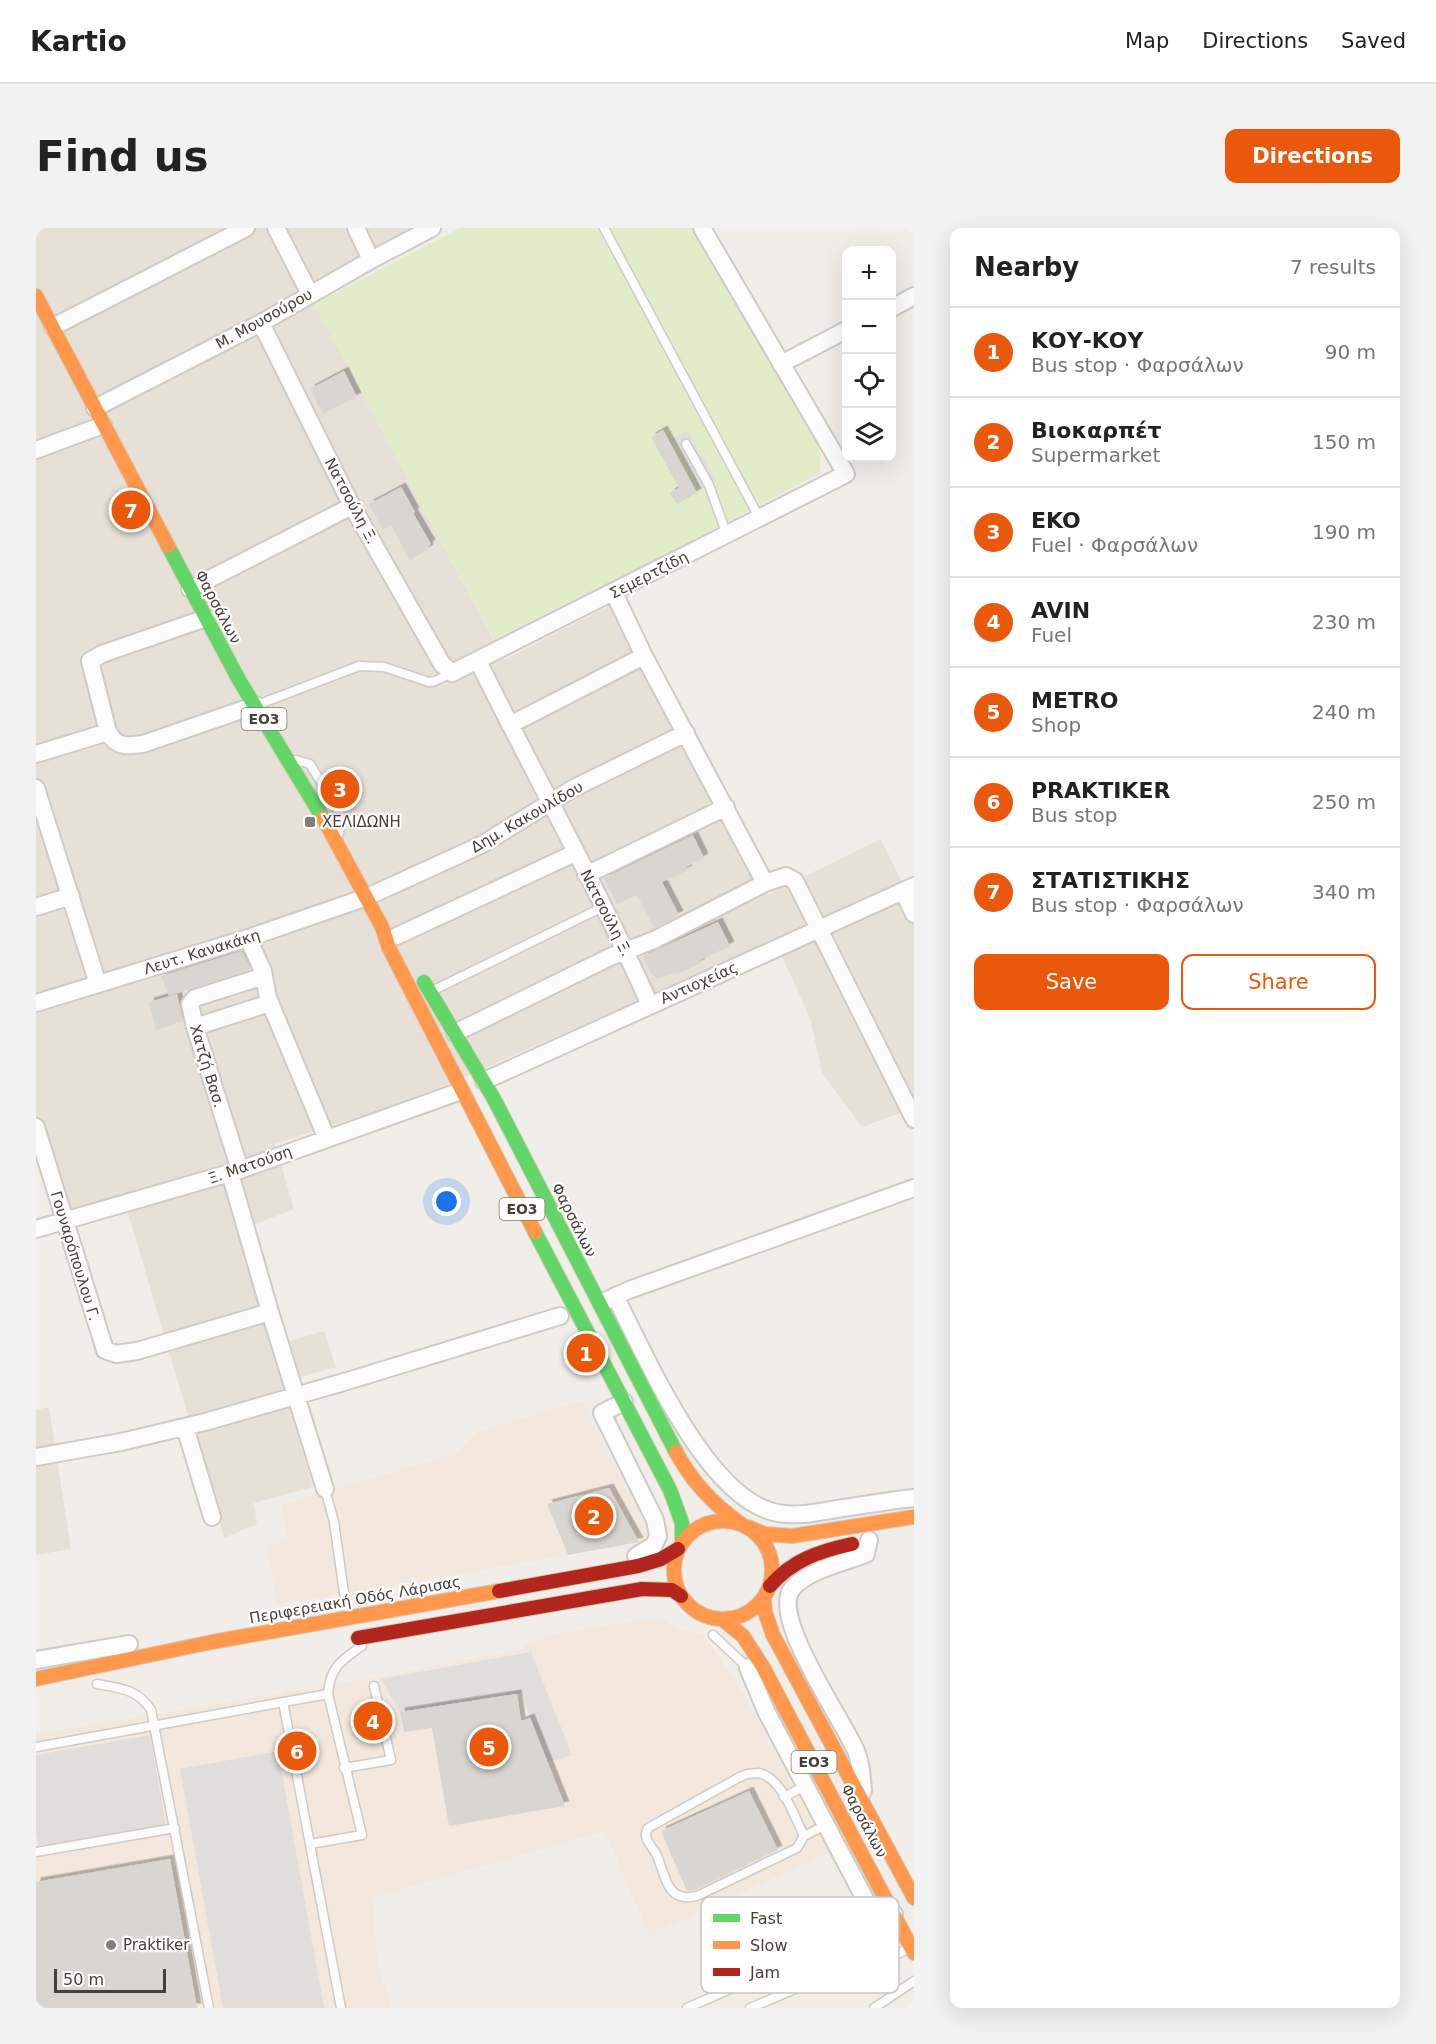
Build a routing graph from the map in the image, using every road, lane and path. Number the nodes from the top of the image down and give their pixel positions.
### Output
1 (246, 228) edge
2 (276, 228) edge
3 (356, 228) edge
4 (432, 228) edge
5 (604, 228) edge
6 (702, 228) edge
7 (371, 260) junction
8 (310, 294) junction
9 (36, 296) edge
10 (914, 296) edge
11 (896, 305) edge
12 (261, 323) junction
13 (53, 327) junction
14 (842, 332) edge
15 (781, 364) junction
16 (95, 408) junction
17 (103, 426) junction
18 (686, 444) dead end
19 (36, 450) edge
20 (352, 506) junction
21 (760, 519) junction
22 (727, 536) junction
23 (190, 589) junction
24 (614, 593) junction
25 (206, 618) junction
26 (644, 656) junction
27 (478, 661) junction
28 (452, 673) junction
29 (256, 705) junction
30 (510, 725) junction
31 (108, 732) junction
32 (686, 733) junction
33 (36, 754) edge
34 (36, 788) edge
35 (549, 803) junction
36 (726, 807) junction
37 (575, 853) junction
38 (586, 875) junction
39 (765, 883) junction
40 (908, 889) edge
41 (71, 896) junction
42 (367, 897) junction
43 (36, 907) edge
44 (603, 907) junction
45 (914, 914) edge
46 (382, 927) junction
47 (820, 929) junction
48 (397, 936) junction
49 (248, 938) junction
50 (406, 951) dead end
51 (626, 952) junction
52 (418, 972) dead end
53 (264, 976) junction
54 (98, 984) junction
55 (430, 992) junction
56 (36, 1003) edge
57 (270, 1003) junction
58 (650, 1005) junction
59 (195, 1027) junction
60 (454, 1034) junction
61 (484, 1081) junction
62 (461, 1091) junction
63 (914, 1119) edge
64 (37, 1132) edge
65 (327, 1139) junction
66 (235, 1171) junction
67 (914, 1188) edge
68 (64, 1221) junction
69 (36, 1229) edge
70 (615, 1296) junction
71 (599, 1304) junction
72 (270, 1312) junction
73 (560, 1316) dead end
74 (296, 1395) junction
75 (624, 1402) junction
76 (185, 1427) junction
77 (36, 1457) edge
78 (325, 1489) joint
79 (914, 1498) edge
80 (212, 1517) dead end
81 (914, 1517) edge
82 (744, 1525) junction
83 (872, 1544) joint
84 (680, 1546) junction
85 (597, 1569) junction
86 (767, 1592) junction
87 (681, 1596) junction
88 (346, 1607) junction
89 (722, 1619) junction
90 (378, 1634) junction
91 (714, 1635) dead end
92 (343, 1641) dead end
93 (36, 1660) edge
94 (754, 1665) junction
95 (132, 1678) dead end
96 (36, 1679) edge
97 (91, 1685) joint
98 (374, 1686) dead end
99 (328, 1694) junction
100 (283, 1702) junction
101 (155, 1725) junction
102 (36, 1747) edge
103 (345, 1768) junction
104 (805, 1786) junction
105 (784, 1797) junction
106 (865, 1810) junction
107 (826, 1825) junction
108 (175, 1828) junction
109 (804, 1836) junction
110 (310, 1844) junction
111 (36, 1852) edge
112 (865, 1897) edge
113 (884, 1897) edge
114 (914, 1898) edge
115 (899, 1924) edge
116 (912, 1950) edge
117 (914, 1981) edge
118 (899, 1991) edge
119 (721, 1993) edge
120 (785, 1993) edge
121 (896, 1993) edge
122 (209, 2008) edge
123 (341, 2008) edge
124 (687, 2008) edge
125 (750, 2008) edge
126 (874, 2008) edge

1 - 13 street
2 - 8 street
3 - 7 street
4 - 7 street, Μ. Μουσούρου
5 - 21 lane
6 - 15 street
7 - 8 street, Μ. Μουσούρου
8 - 12 street, Μ. Μουσούρου
9 - 13 main road, Φαρσάλων / ΕΟ3
10 - 11 street
12 - 16 street, Μ. Μουσούρου
12 - 20 street, Νατσούλη Ξ.
13 - 16 main road, Φαρσάλων / ΕΟ3
14 - 15 street
15 - 21 street, Σεμερτζίδη
16 - 17 main road, Φαρσάλων / ΕΟ3
17 - 19 street
17 - 23 main road, Φαρσάλων / ΕΟ3
18 - 22 lane
20 - 23 street
20 - 28 street, Νατσούλη Ξ.
21 - 22 street, Σεμερτζίδη
22 - 24 street, Σεμερτζίδη
23 - 25 main road, Φαρσάλων / ΕΟ3
24 - 26 street
24 - 27 street, Σεμερτζίδη
25 - 29 main road, Φαρσάλων / ΕΟ3
25 - 31 street
26 - 30 street
26 - 32 street
27 - 28 street, Σεμερτζίδη
27 - 30 street, Νατσούλη Ξ.
28 - 29 lane
29 - 31 street
29 - 42 main road, Φαρσάλων / ΕΟ3
30 - 35 street, Νατσούλη Ξ.
31 - 33 street
32 - 35 street, Δημ. Κακουλίδου
32 - 36 street
34 - 41 street
35 - 37 street, Νατσούλη Ξ.
35 - 42 street, Δημ. Κακουλίδου
36 - 38 street
36 - 39 street
37 - 38 street, Νατσούλη Ξ.
37 - 48 street
38 - 44 street, Νατσούλη Ξ.
39 - 47 street
39 - 51 street
40 - 45 street
40 - 47 street, Αντιοχείας
41 - 43 street
41 - 54 street
42 - 46 main road, Φαρσάλων / ΕΟ3
42 - 49 street, Λευτ. Κανακάκη
44 - 51 street, Νατσούλη Ξ.
44 - 55 lane
46 - 48 main road
46 - 62 main road, Φαρσάλων / ΕΟ3
47 - 58 street, Αντιοχείας
47 - 63 street
48 - 50 main road
49 - 53 street
49 - 54 street, Λευτ. Κανακάκη
51 - 58 street, Νατσούλη Ξ.
51 - 60 street
52 - 55 main road, Φαρσάλων / ΕΟ3
53 - 57 street
53 - 59 street, Χατζή Βασ.
54 - 56 street, Λευτ. Κανακάκη
55 - 60 main road, Φαρσάλων / ΕΟ3
57 - 59 street
57 - 65 street
58 - 61 street, Αντιοχείας
59 - 66 street, Χατζή Βασ.
60 - 61 main road, Φαρσάλων / ΕΟ3
61 - 71 main road, Φαρσάλων / ΕΟ3
62 - 65 street, Ξ. Ματούση
62 - 75 main road, Φαρσάλων / ΕΟ3
64 - 68 street, Γουναρόπουλου Γ.
65 - 66 street, Ξ. Ματούση
66 - 68 street, Ξ. Ματούση
66 - 72 street, Χατζή Βασ.
67 - 70 street
68 - 69 street, Ξ. Ματούση
68 - 72 street, Γουναρόπουλου Γ.
70 - 71 street
70 - 79 street
71 - 82 main road, Φαρσάλων / ΕΟ3
72 - 74 street, Χατζή Βασ.
73 - 74 street
74 - 76 street
74 - 78 street, Χατζή Βασ.
75 - 84 main road, Φαρσάλων / ΕΟ3
75 - 85 street
76 - 77 street
76 - 80 street
78 - 88 lane
81 - 82 main road
82 - 84 main road
82 - 86 main road, ΕΟ3
83 - 86 main road
83 - 106 street
84 - 85 main road, Περιφερειακή Οδός Λάρισας
84 - 87 main road, ΕΟ3
85 - 88 street
85 - 96 main road, Περιφερειακή Οδός Λάρισας
86 - 89 main road
86 - 106 main road, Φαρσάλων / ΕΟ3
87 - 89 main road, ΕΟ3
87 - 90 main road
88 - 93 street
89 - 94 main road, Φαρσάλων / ΕΟ3
90 - 92 main road
90 - 99 lane
91 - 94 lane
94 - 104 street
94 - 113 main road, Φαρσάλων / ΕΟ3
95 - 97 main road
97 - 101 lane
98 - 103 lane
99 - 100 lane
99 - 103 lane
100 - 101 lane
100 - 110 lane
101 - 102 lane
101 - 108 lane
103 - 110 lane
104 - 105 lane
104 - 107 street
105 - 109 lane
105 - 109 lane
106 - 114 main road, Φαρσάλων / ΕΟ3
107 - 109 lane
107 - 112 street
108 - 111 lane
108 - 122 lane
110 - 123 lane
115 - 116 main road, Φαρσάλων / ΕΟ3
117 - 118 lane
119 - 124 lane
120 - 125 lane
121 - 126 lane

